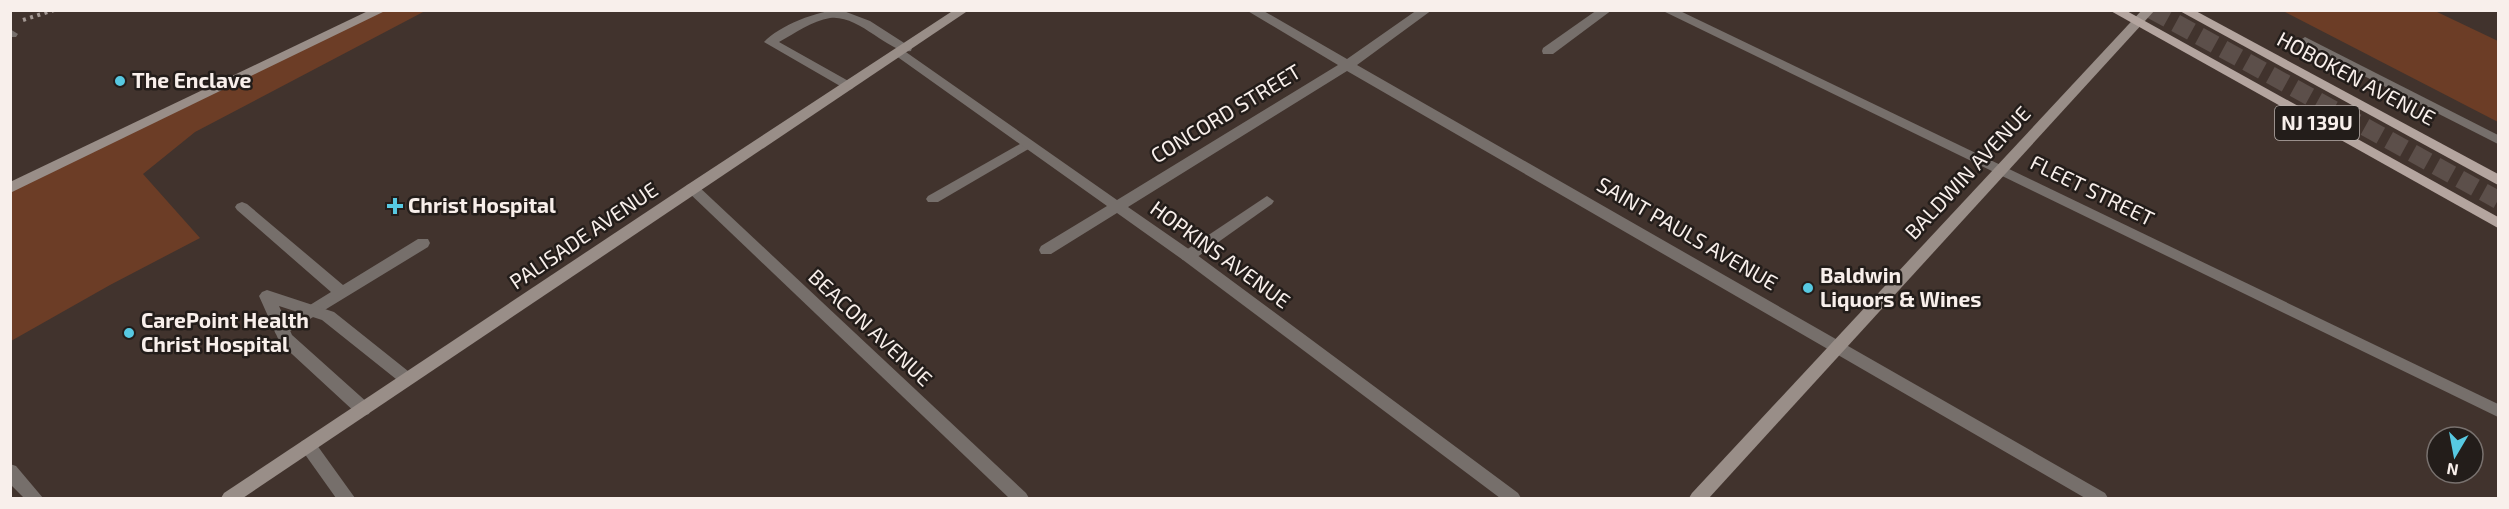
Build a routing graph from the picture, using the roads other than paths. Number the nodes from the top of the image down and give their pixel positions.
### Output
1 (381, 10) edge
2 (963, 10) edge
3 (1252, 10) edge
4 (1426, 10) edge
5 (1606, 10) edge
6 (1667, 10) edge
7 (2115, 10) edge
8 (2149, 10) edge
9 (2184, 10) edge
10 (2136, 22) junction
11 (2305, 41) dead end
12 (902, 50) junction
13 (1548, 51) dead end
14 (1348, 64) junction
15 (847, 86) junction
16 (2499, 140) edge
17 (1027, 144) junction
18 (2000, 170) junction
19 (2499, 180) edge
20 (10, 188) edge
21 (692, 188) junction
22 (933, 199) dead end
23 (1267, 201) dead end
24 (1116, 206) junction
25 (242, 207) dead end
26 (2499, 224) edge
27 (423, 243) dead end
28 (1047, 250) dead end
29 (1188, 256) junction
30 (341, 292) junction
31 (313, 311) junction
32 (282, 330) junction
33 (1838, 347) junction
34 (407, 379) junction
35 (363, 409) junction
36 (2499, 411) edge
37 (308, 446) junction
38 (10, 471) edge
39 (34, 498) edge
40 (230, 498) edge
41 (346, 498) edge
42 (1020, 498) edge
43 (1512, 498) edge
44 (1698, 498) edge
45 (2099, 498) edge

1 - 20 street
2 - 12 street, PALISADE AVENUE
3 - 14 street, SAINT PAULS AVENUE
4 - 14 street, CONCORD STREET
5 - 13 street
6 - 18 street, FLEET STREET
7 - 10 main road, NJ 139U
8 - 10 street, BALDWIN AVENUE
9 - 19 main road, HOBOKEN AVENUE / NJ 139U
10 - 18 street, BALDWIN AVENUE
10 - 26 main road, NJ 139U
11 - 16 street
12 - 15 street, PALISADE AVENUE
12 - 15 street, HOPKINS AVENUE
12 - 17 street, HOPKINS AVENUE
14 - 24 street, CONCORD STREET
14 - 33 street, SAINT PAULS AVENUE
15 - 21 street, PALISADE AVENUE
17 - 22 street
17 - 24 street, HOPKINS AVENUE
18 - 33 street, BALDWIN AVENUE
18 - 36 street, FLEET STREET
21 - 34 street, PALISADE AVENUE
21 - 42 street, BEACON AVENUE
23 - 29 street
24 - 28 street, CONCORD STREET
24 - 29 street, HOPKINS AVENUE
25 - 30 street
27 - 30 street
29 - 43 street, HOPKINS AVENUE
30 - 31 street
31 - 32 street
31 - 32 street
31 - 34 street
32 - 35 street
33 - 44 street, BALDWIN AVENUE
33 - 45 street, SAINT PAULS AVENUE
34 - 35 street, PALISADE AVENUE
35 - 37 street, PALISADE AVENUE
37 - 40 street, PALISADE AVENUE
37 - 41 street
38 - 39 street

